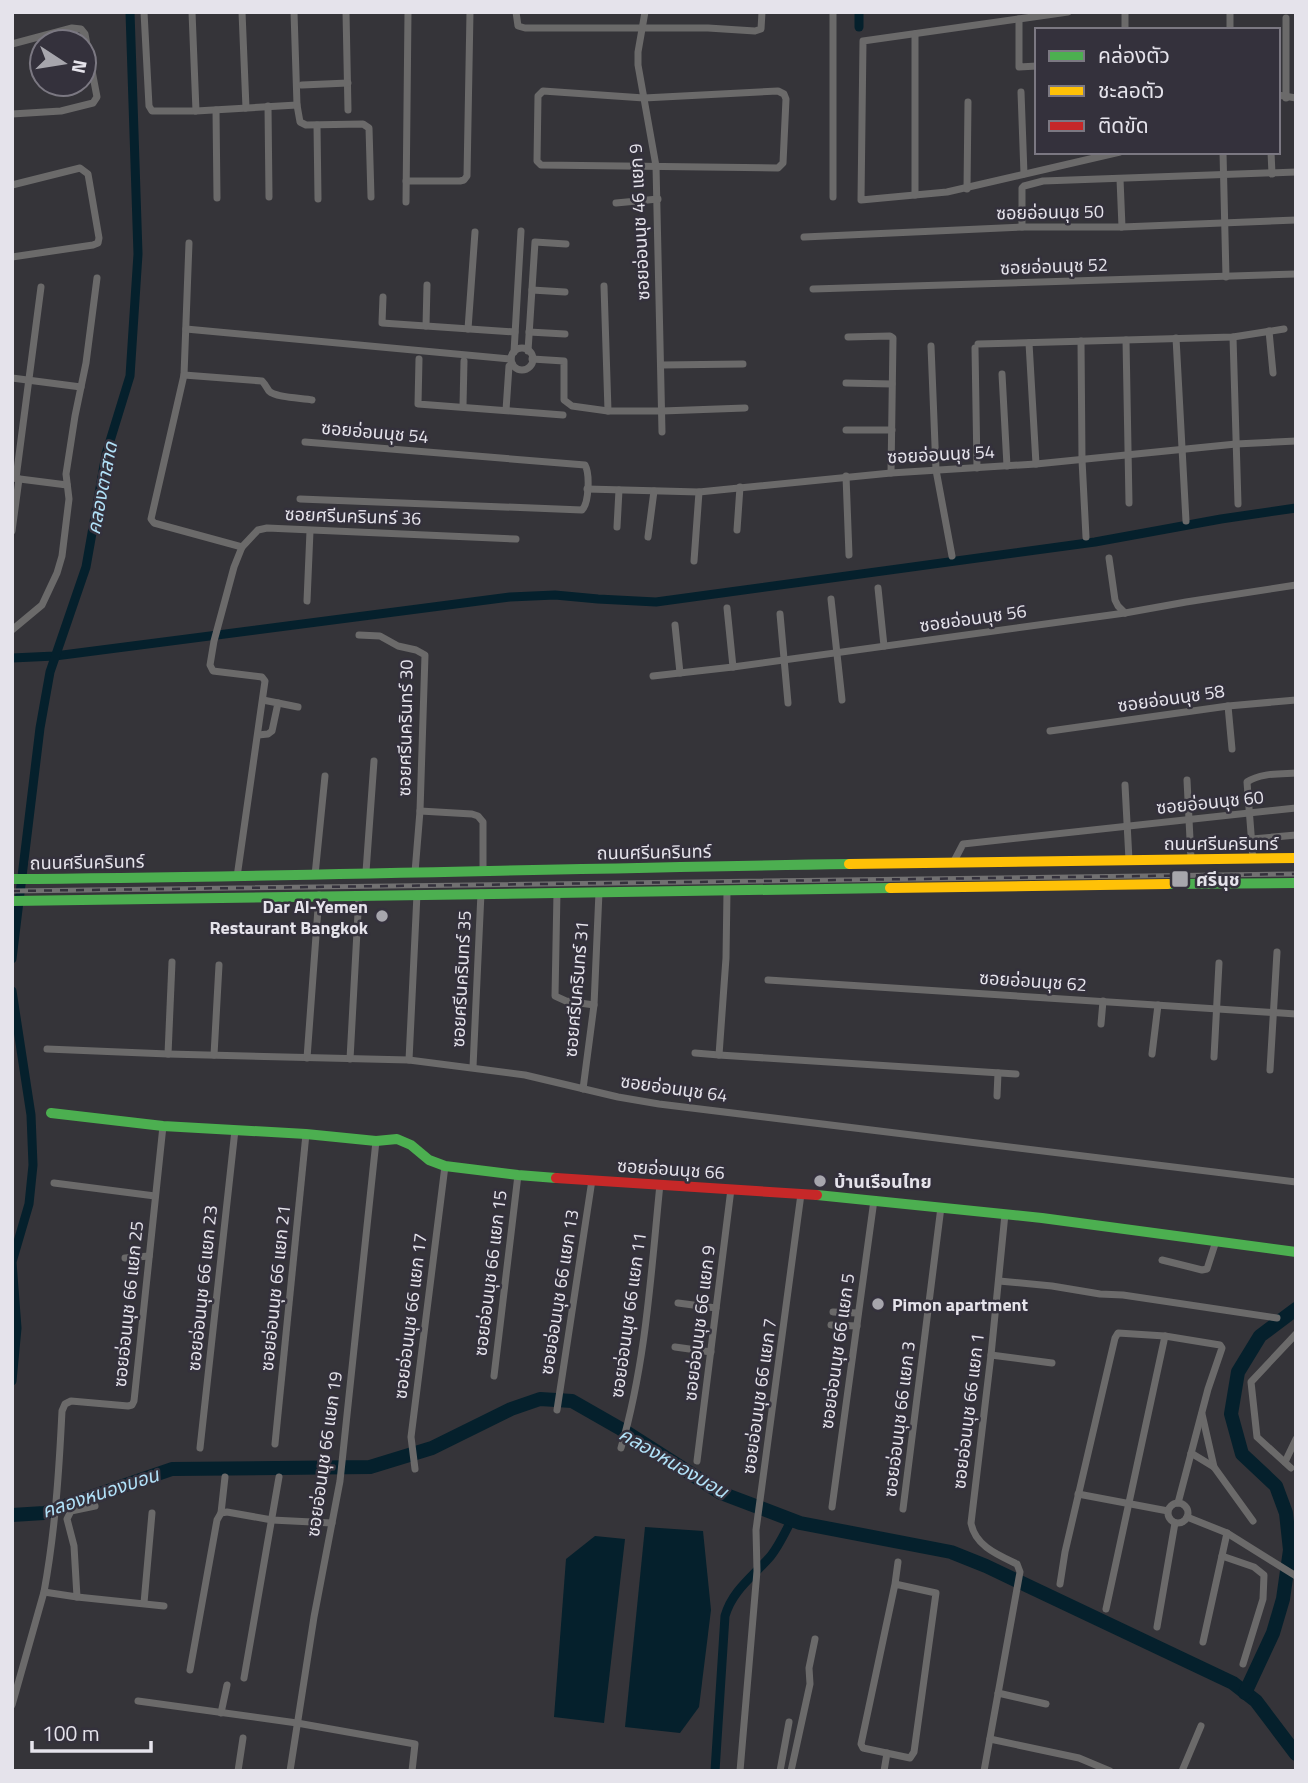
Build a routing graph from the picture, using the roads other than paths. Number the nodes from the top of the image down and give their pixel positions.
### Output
1 (144, 12) edge
2 (192, 12) edge
3 (242, 12) edge
4 (294, 12) edge
5 (346, 12) edge
6 (408, 12) edge
7 (470, 12) edge
8 (516, 12) edge
9 (645, 12) edge
10 (762, 12) edge
11 (833, 12) edge
12 (1068, 12) edge
13 (1286, 18) dead end
14 (1019, 19) junction
15 (641, 28) junction
16 (915, 34) junction
17 (12, 44) edge
18 (1035, 66) edge
19 (348, 83) junction
20 (302, 85) dead end
21 (1021, 92) dead end
22 (1282, 97) edge
23 (644, 98) junction
24 (1296, 98) edge
25 (968, 102) dead end
26 (297, 104) junction
27 (268, 106) junction
28 (246, 107) junction
29 (216, 110) junction
30 (348, 110) dead end
31 (196, 111) junction
32 (12, 114) edge
33 (317, 125) junction
34 (1073, 154) edge
35 (1111, 154) edge
36 (1223, 154) edge
37 (1271, 154) edge
38 (1074, 162) junction
39 (656, 166) junction
40 (1296, 172) edge
41 (1024, 174) junction
42 (1272, 174) junction
43 (1224, 176) junction
44 (1120, 179) junction
45 (406, 181) junction
46 (12, 185) edge
47 (967, 188) junction
48 (915, 195) junction
49 (269, 197) dead end
50 (371, 197) dead end
51 (833, 197) dead end
52 (218, 198) dead end
53 (318, 199) dead end
54 (658, 199) junction
55 (406, 202) dead end
56 (616, 203) dead end
57 (1296, 220) edge
58 (1225, 224) junction
59 (1022, 227) junction
60 (1122, 227) junction
61 (520, 231) dead end
62 (475, 232) dead end
63 (804, 237) dead end
64 (189, 243) dead end
65 (566, 244) dead end
66 (12, 257) edge
67 (1296, 274) edge
68 (1226, 277) junction
69 (97, 278) dead end
70 (427, 285) dead end
71 (604, 286) dead end
72 (41, 287) dead end
73 (813, 289) dead end
74 (532, 290) junction
75 (565, 292) dead end
76 (383, 297) dead end
77 (426, 326) junction
78 (186, 329) junction
79 (468, 329) junction
80 (1284, 329) dead end
81 (1269, 331) junction
82 (515, 332) junction
83 (529, 332) junction
84 (565, 334) dead end
85 (848, 337) dead end
86 (1233, 337) junction
87 (1176, 338) junction
88 (1126, 340) junction
89 (1081, 341) junction
90 (1029, 342) junction
91 (931, 346) dead end
92 (528, 351) junction
93 (512, 358) junction
94 (419, 359) dead end
95 (532, 359) junction
96 (464, 360) dead end
97 (743, 364) dead end
98 (661, 365) junction
99 (1273, 373) dead end
100 (184, 374) junction
101 (1002, 374) dead end
102 (12, 378) edge
103 (29, 380) junction
104 (845, 383) dead end
105 (892, 384) junction
106 (80, 387) junction
107 (312, 400) dead end
108 (463, 406) junction
109 (745, 408) dead end
110 (506, 410) junction
111 (608, 411) junction
112 (662, 411) junction
113 (563, 415) dead end
114 (846, 430) dead end
115 (892, 430) junction
116 (662, 432) dead end
117 (1296, 441) edge
118 (305, 442) dead end
119 (1236, 444) junction
120 (1183, 450) junction
121 (1128, 455) junction
122 (1082, 460) junction
123 (1036, 464) junction
124 (1007, 466) junction
125 (977, 468) junction
126 (936, 470) junction
127 (891, 473) junction
128 (846, 477) junction
129 (16, 478) edge
130 (67, 485) junction
131 (740, 487) junction
132 (587, 489) junction
133 (619, 490) junction
134 (654, 491) junction
135 (699, 492) junction
136 (300, 499) dead end
137 (1129, 503) dead end
138 (1238, 505) dead end
139 (1186, 521) dead end
140 (617, 527) dead end
141 (737, 530) dead end
142 (12, 531) edge
143 (310, 531) junction
144 (648, 537) dead end
145 (1086, 537) dead end
146 (516, 539) dead end
147 (242, 547) junction
148 (849, 555) dead end
149 (952, 556) dead end
150 (1109, 558) dead end
151 (694, 561) dead end
152 (1296, 585) edge
153 (878, 587) dead end
154 (831, 600) dead end
155 (307, 601) dead end
156 (727, 608) dead end
157 (1125, 613) junction
158 (780, 614) dead end
159 (675, 625) dead end
160 (12, 629) edge
161 (359, 635) dead end
162 (884, 646) junction
163 (837, 652) junction
164 (783, 660) junction
165 (733, 667) junction
166 (680, 673) junction
167 (653, 676) dead end
168 (263, 700) junction
169 (1296, 700) edge
170 (842, 701) dead end
171 (278, 703) junction
172 (788, 703) dead end
173 (1227, 706) junction
174 (298, 707) dead end
175 (1050, 731) dead end
176 (258, 735) junction
177 (1232, 748) dead end
178 (374, 761) dead end
179 (1296, 772) edge
180 (325, 776) dead end
181 (1187, 779) dead end
182 (1125, 785) dead end
183 (1296, 808) edge
184 (420, 811) junction
185 (1249, 813) junction
186 (1191, 820) junction
187 (1128, 827) junction
188 (1296, 835) edge
189 (1252, 839) junction
190 (1296, 858) edge
191 (1191, 859) junction
192 (1252, 859) junction
193 (1129, 860) junction
194 (952, 864) junction
195 (620, 868) junction
196 (483, 871) junction
197 (366, 872) junction
198 (415, 872) junction
199 (315, 875) junction
200 (237, 877) junction
201 (12, 879) edge
202 (1296, 883) edge
203 (621, 891) junction
204 (727, 891) junction
205 (557, 892) junction
206 (599, 892) junction
207 (481, 893) junction
208 (416, 894) junction
209 (319, 895) junction
210 (359, 895) junction
211 (12, 901) edge
212 (1277, 952) dead end
213 (172, 962) dead end
214 (1219, 963) dead end
215 (219, 965) dead end
216 (768, 980) dead end
217 (1103, 1001) junction
218 (594, 1005) junction
219 (1158, 1005) junction
220 (1217, 1009) junction
221 (1275, 1012) junction
222 (1296, 1014) edge
223 (1101, 1024) dead end
224 (47, 1049) dead end
225 (695, 1052) dead end
226 (168, 1054) junction
227 (1152, 1054) dead end
228 (214, 1055) junction
229 (719, 1055) junction
230 (1214, 1057) dead end
231 (307, 1058) junction
232 (350, 1059) junction
233 (409, 1060) junction
234 (473, 1067) junction
235 (1270, 1070) dead end
236 (998, 1073) junction
237 (1016, 1074) dead end
238 (583, 1089) junction
239 (997, 1096) dead end
240 (51, 1113) dead end
241 (163, 1126) junction
242 (235, 1130) junction
243 (306, 1134) junction
244 (376, 1140) junction
245 (445, 1166) junction
246 (518, 1175) junction
247 (592, 1180) junction
248 (54, 1182) dead end
249 (1296, 1182) edge
250 (660, 1184) junction
251 (732, 1189) junction
252 (801, 1194) junction
253 (155, 1196) junction
254 (874, 1200) junction
255 (941, 1207) junction
256 (1005, 1214) junction
257 (1216, 1241) junction
258 (1296, 1252) edge
259 (149, 1256) junction
260 (125, 1258) dead end
261 (1162, 1260) dead end
262 (999, 1281) junction
263 (678, 1303) dead end
264 (716, 1308) junction
265 (833, 1312) dead end
266 (858, 1313) junction
267 (1277, 1318) dead end
268 (831, 1325) dead end
269 (856, 1326) junction
270 (1296, 1334) edge
271 (1165, 1336) junction
272 (675, 1347) dead end
273 (711, 1352) junction
274 (991, 1355) junction
275 (1052, 1363) dead end
276 (494, 1376) dead end
277 (557, 1410) dead end
278 (1201, 1413) junction
279 (1296, 1439) edge
280 (275, 1444) dead end
281 (623, 1444) dead end
282 (200, 1448) dead end
283 (1191, 1453) junction
284 (697, 1461) dead end
285 (1284, 1462) junction
286 (1214, 1467) junction
287 (1291, 1468) dead end
288 (415, 1469) dead end
289 (279, 1477) dead end
290 (225, 1478) dead end
291 (1078, 1494) junction
292 (1129, 1503) junction
293 (1178, 1503) junction
294 (95, 1506) dead end
295 (831, 1507) dead end
296 (903, 1509) dead end
297 (1168, 1511) junction
298 (152, 1513) dead end
299 (221, 1513) junction
300 (1187, 1517) junction
301 (272, 1520) junction
302 (1253, 1521) dead end
303 (332, 1523) junction
304 (1175, 1523) junction
305 (1227, 1534) junction
306 (1222, 1556) junction
307 (898, 1562) dead end
308 (1296, 1576) edge
309 (895, 1584) junction
310 (1060, 1584) dead end
311 (44, 1592) junction
312 (76, 1597) junction
313 (144, 1603) junction
314 (164, 1606) dead end
315 (1106, 1609) dead end
316 (1157, 1627) dead end
317 (815, 1639) dead end
318 (1203, 1643) dead end
319 (1243, 1664) dead end
320 (190, 1671) dead end
321 (244, 1678) dead end
322 (227, 1685) dead end
323 (998, 1693) junction
324 (138, 1701) dead end
325 (1046, 1704) dead end
326 (12, 1705) edge
327 (221, 1713) junction
328 (789, 1722) dead end
329 (297, 1723) junction
330 (1201, 1726) dead end
331 (243, 1738) dead end
332 (990, 1739) junction
333 (887, 1753) junction
334 (238, 1771) edge
335 (290, 1771) edge
336 (412, 1771) edge
337 (740, 1771) edge
338 (780, 1771) edge
339 (791, 1771) edge
340 (884, 1771) edge
341 (984, 1771) edge
342 (1110, 1771) edge
343 (1182, 1771) edge

1 - 31 street
2 - 31 street
3 - 28 street
4 - 26 street
5 - 19 street
6 - 45 street
7 - 45 street
8 - 15 street
9 - 15 street, ซอยอ่อนนุช 46 แยก 9
10 - 15 street
11 - 51 street
12 - 14 street
13 - 22 street
14 - 16 street
14 - 18 street
15 - 23 street, ซอยอ่อนนุช 46 แยก 9
16 - 48 street
16 - 48 street
17 - 32 street
19 - 20 street
19 - 30 street
21 - 41 street
22 - 24 street
23 - 39 street, ซอยอ่อนนุช 46 แยก 9
23 - 39 street
23 - 39 street
25 - 47 street
26 - 27 street
26 - 33 street
27 - 28 street
27 - 49 street
28 - 29 street
29 - 31 street
29 - 52 street
33 - 50 street
33 - 53 street
34 - 38 street
35 - 38 street
36 - 43 street
37 - 42 street
38 - 41 street
39 - 54 street, ซอยอ่อนนุช 46 แยก 9
40 - 42 street
41 - 47 street
42 - 43 street
43 - 44 street
43 - 58 street
44 - 59 street
44 - 60 street
45 - 55 street
46 - 66 street
47 - 48 street
54 - 56 street
54 - 98 street, ซอยอ่อนนุช 46 แยก 9
57 - 58 street, ซอยอ่อนนุช 50
58 - 60 street, ซอยอ่อนนุช 50
58 - 68 street
59 - 60 street, ซอยอ่อนนุช 50
59 - 63 street, ซอยอ่อนนุช 50
61 - 82 street
62 - 79 street
64 - 78 street
65 - 74 street
67 - 68 street, ซอยอ่อนนุช 52
68 - 73 street, ซอยอ่อนนุช 52
69 - 106 street
70 - 77 street
71 - 111 street
72 - 103 street
74 - 75 street
74 - 83 street
76 - 77 street
77 - 79 street
78 - 93 street
78 - 100 street
79 - 82 street
80 - 81 street
81 - 86 street
81 - 99 street
82 - 93 street
83 - 84 street
83 - 92 street
85 - 105 street
86 - 87 street
86 - 119 street
87 - 88 street
87 - 120 street
88 - 89 street
88 - 121 street
89 - 90 street
89 - 122 street
90 - 123 street
90 - 125 street
91 - 126 street
92 - 93 street
92 - 95 street
93 - 95 street
93 - 110 street
94 - 108 street
95 - 111 street
96 - 108 street
97 - 98 street
98 - 112 street, ซอยอ่อนนุช 46 แยก 9
100 - 107 street
100 - 147 street
101 - 124 street
102 - 103 street
103 - 106 street
103 - 129 street
104 - 105 street
105 - 115 street
106 - 130 street
108 - 110 street
109 - 112 street
110 - 113 street
111 - 112 street
112 - 116 street, ซอยอ่อนนุช 46 แยก 9
114 - 115 street
115 - 127 street
117 - 119 street, ซอยอ่อนนุช 54
118 - 132 street, ซอยอ่อนนุช 54
119 - 120 street, ซอยอ่อนนุช 54
119 - 138 street
120 - 121 street, ซอยอ่อนนุช 54
120 - 139 street
121 - 122 street, ซอยอ่อนนุช 54
121 - 137 street
122 - 123 street, ซอยอ่อนนุช 54
122 - 145 street
123 - 124 street, ซอยอ่อนนุช 54
124 - 125 street, ซอยอ่อนนุช 54
125 - 126 street, ซอยอ่อนนุช 54
126 - 127 street, ซอยอ่อนนุช 54
126 - 149 street
127 - 128 street, ซอยอ่อนนุช 54
128 - 131 street, ซอยอ่อนนุช 54
128 - 148 street
129 - 130 street
129 - 142 street
130 - 160 street
131 - 135 street, ซอยอ่อนนุช 54
131 - 141 street
132 - 133 street, ซอยอ่อนนุช 54
132 - 136 street
133 - 134 street, ซอยอ่อนนุช 54
133 - 140 street
134 - 135 street, ซอยอ่อนนุช 54
134 - 144 street
135 - 151 street
143 - 146 street, ซอยศรีนครินทร์ 36
143 - 147 street, ซอยศรีนครินทร์ 36
143 - 155 street
147 - 168 street
150 - 157 street
152 - 157 street, ซอยอ่อนนุช 56
153 - 162 street
154 - 163 street
156 - 165 street
157 - 162 street, ซอยอ่อนนุช 56
158 - 164 street
159 - 166 street
161 - 184 street, ซอยศรีนครินทร์ 30
162 - 163 street, ซอยอ่อนนุช 56
163 - 164 street, ซอยอ่อนนุช 56
163 - 170 street
164 - 165 street, ซอยอ่อนนุช 56
164 - 172 street
165 - 166 street, ซอยอ่อนนุช 56
166 - 167 street, ซอยอ่อนนุช 56
168 - 171 street
168 - 176 street
169 - 173 street, ซอยอ่อนนุช 58
171 - 174 street
171 - 176 street
173 - 175 street, ซอยอ่อนนุช 58
173 - 177 street
176 - 200 street
178 - 197 street
179 - 185 street
180 - 199 street
181 - 186 street
182 - 187 street
183 - 185 street, ซอยอ่อนนุช 60
184 - 196 street
184 - 198 street, ซอยศรีนครินทร์ 30
185 - 186 street, ซอยอ่อนนุช 60
185 - 189 street
186 - 187 street, ซอยอ่อนนุช 60
186 - 191 street
187 - 193 street
187 - 194 street, ซอยอ่อนนุช 60
188 - 189 street
189 - 192 street
190 - 192 main road, ถนนศรีนครินทร์
191 - 192 main road, ถนนศรีนครินทร์
191 - 193 main road, ถนนศรีนครินทร์
193 - 194 main road, ถนนศรีนครินทร์
194 - 195 main road, ถนนศรีนครินทร์
195 - 196 main road, ถนนศรีนครินทร์
195 - 203 main road
196 - 198 main road, ถนนศรีนครินทร์
197 - 198 main road, ถนนศรีนครินทร์
197 - 199 main road, ถนนศรีนครินทร์
199 - 200 main road, ถนนศรีนครินทร์
200 - 201 main road, ถนนศรีนครินทร์
202 - 204 main road
203 - 204 main road
203 - 206 main road
204 - 229 street
205 - 206 main road
205 - 207 main road
205 - 218 street
206 - 218 street, ซอยศรีนครินทร์ 31
207 - 208 main road
207 - 234 street, ซอยศรีนครินทร์ 35
208 - 210 main road
208 - 233 street
209 - 210 main road
209 - 211 main road
209 - 231 street
210 - 232 street
212 - 221 street
213 - 226 street
214 - 220 street
215 - 228 street
216 - 217 street, ซอยอ่อนนุช 62
217 - 219 street, ซอยอ่อนนุช 62
217 - 223 street
218 - 238 street, ซอยศรีนครินทร์ 31
219 - 220 street, ซอยอ่อนนุช 62
219 - 227 street
220 - 221 street, ซอยอ่อนนุช 62
220 - 230 street
221 - 222 street, ซอยอ่อนนุช 62
221 - 235 street
224 - 226 street, ซอยอ่อนนุช 64
225 - 229 street
226 - 228 street, ซอยอ่อนนุช 64
228 - 231 street, ซอยอ่อนนุช 64
229 - 236 street
231 - 232 street, ซอยอ่อนนุช 64
232 - 233 street, ซอยอ่อนนุช 64
233 - 234 street, ซอยอ่อนนุช 64
234 - 238 street, ซอยอ่อนนุช 64
236 - 237 street
236 - 239 street
238 - 249 street, ซอยอ่อนนุช 64
240 - 241 main road, ซอยอ่อนนุช 66
241 - 242 main road, ซอยอ่อนนุช 66
241 - 253 street, ซอยอ่อนนุช 66 แยก 25
242 - 243 main road, ซอยอ่อนนุช 66
242 - 282 street, ซอยอ่อนนุช 66 แยก 23
243 - 244 main road, ซอยอ่อนนุช 66
243 - 280 street, ซอยอ่อนนุช 66 แยก 21
244 - 245 main road, ซอยอ่อนนุช 66
244 - 303 street, ซอยอ่อนนุช 66 แยก 19
245 - 246 main road, ซอยอ่อนนุช 66
245 - 288 street, ซอยอ่อนนุช 66 แยก 17
246 - 247 main road, ซอยอ่อนนุช 66
246 - 276 street, ซอยอ่อนนุช 66 แยก 15
247 - 250 main road, ซอยอ่อนนุช 66
247 - 277 street, ซอยอ่อนนุช 66 แยก 13
248 - 253 street
250 - 251 main road, ซอยอ่อนนุช 66
250 - 281 street, ซอยอ่อนนุช 66 แยก 11
251 - 252 main road, ซอยอ่อนนุช 66
251 - 264 street, ซอยอ่อนนุช 66 แยก 9
252 - 254 main road, ซอยอ่อนนุช 66
252 - 337 street, ซอยอ่อนนุช 66 แยก 7
253 - 259 street, ซอยอ่อนนุช 66 แยก 25
254 - 255 main road, ซอยอ่อนนุช 66
254 - 266 street, ซอยอ่อนนุช 66 แยก 5
255 - 256 main road, ซอยอ่อนนุช 66
255 - 296 street, ซอยอ่อนนุช 66 แยก 3
256 - 257 main road, ซอยอ่อนนุช 66
256 - 262 street, ซอยอ่อนนุช 66 แยก 1
257 - 258 main road, ซอยอ่อนนุช 66
257 - 261 street
259 - 260 street
259 - 311 street, ซอยอ่อนนุช 66 แยก 25
262 - 267 street
262 - 274 street, ซอยอ่อนนุช 66 แยก 1
263 - 264 street
264 - 273 street, ซอยอ่อนนุช 66 แยก 9
265 - 266 street
266 - 269 street, ซอยอ่อนนุช 66 แยก 5
268 - 269 street
269 - 295 street, ซอยอ่อนนุช 66 แยก 5
270 - 285 street
271 - 278 street
271 - 291 street
271 - 292 street
272 - 273 street
273 - 284 street, ซอยอ่อนนุช 66 แยก 9
274 - 275 street
274 - 323 street, ซอยอ่อนนุช 66 แยก 1
278 - 283 street
278 - 286 street
279 - 285 street
283 - 286 street
283 - 293 street
285 - 287 street
286 - 302 street
289 - 301 street
290 - 299 street
291 - 292 street
291 - 310 street
292 - 297 street
292 - 315 street
293 - 297 street
293 - 300 street
294 - 312 street
297 - 304 street
298 - 313 street
299 - 301 street
299 - 320 street
300 - 304 street
300 - 305 street
301 - 303 street
301 - 321 street
303 - 329 street, ซอยอ่อนนุช 66 แยก 19
304 - 316 street
305 - 306 street
305 - 308 street
306 - 318 street
306 - 319 street
307 - 309 street
309 - 333 street
309 - 333 street
311 - 312 street
311 - 326 street, ซอยอ่อนนุช 66 แยก 25
312 - 313 street
313 - 314 street
317 - 339 street
322 - 327 street
323 - 325 street
323 - 332 street, ซอยอ่อนนุช 66 แยก 1
324 - 327 street
327 - 329 street
328 - 338 street
329 - 335 street, ซอยอ่อนนุช 66 แยก 19
329 - 336 street
330 - 343 street
331 - 334 street
332 - 341 street, ซอยอ่อนนุช 66 แยก 1
332 - 342 street
333 - 340 street

